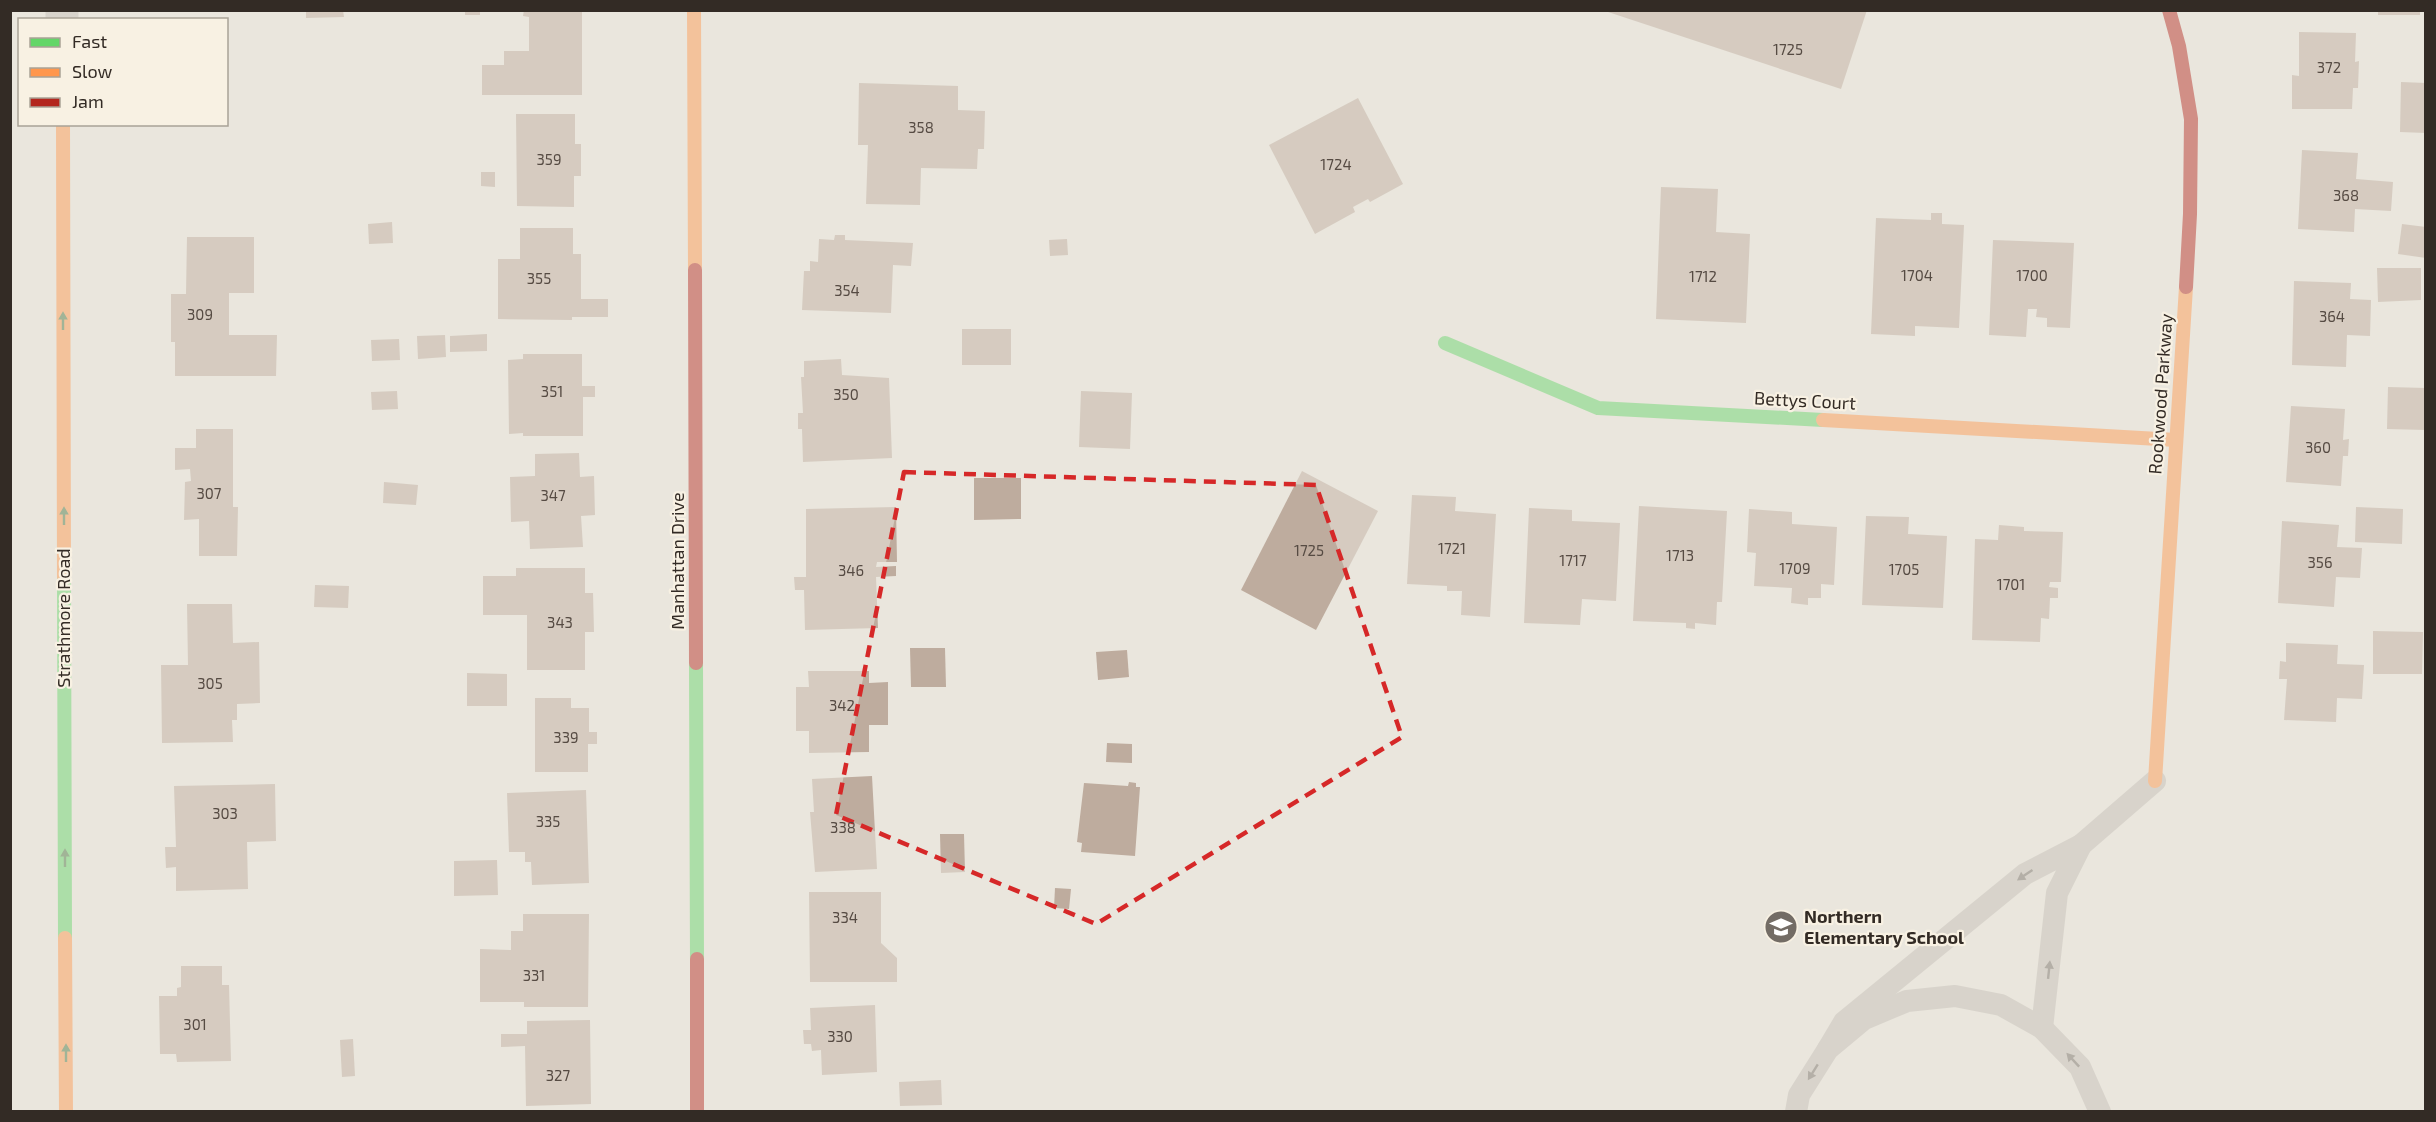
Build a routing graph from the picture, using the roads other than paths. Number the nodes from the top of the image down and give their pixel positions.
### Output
1 (694, 10) edge
2 (2169, 10) edge
3 (63, 126) edge
4 (1445, 343) dead end
5 (2176, 440) junction
6 (2155, 781) joint
7 (2081, 845) junction
8 (2042, 1028) junction
9 (1828, 1049) junction
10 (66, 1112) edge
11 (697, 1112) edge
12 (1796, 1112) edge
13 (2100, 1112) edge

1 - 11 street, Manhattan Drive
2 - 5 street, Rookwood Parkway
10 -> 3 street, Strathmore Road
4 - 5 street, Bettys Court
5 - 6 street, Rookwood Parkway
6 - 7 lane
8 -> 7 lane
7 -> 9 lane
8 - 9 lane
13 -> 8 lane
9 -> 12 lane

